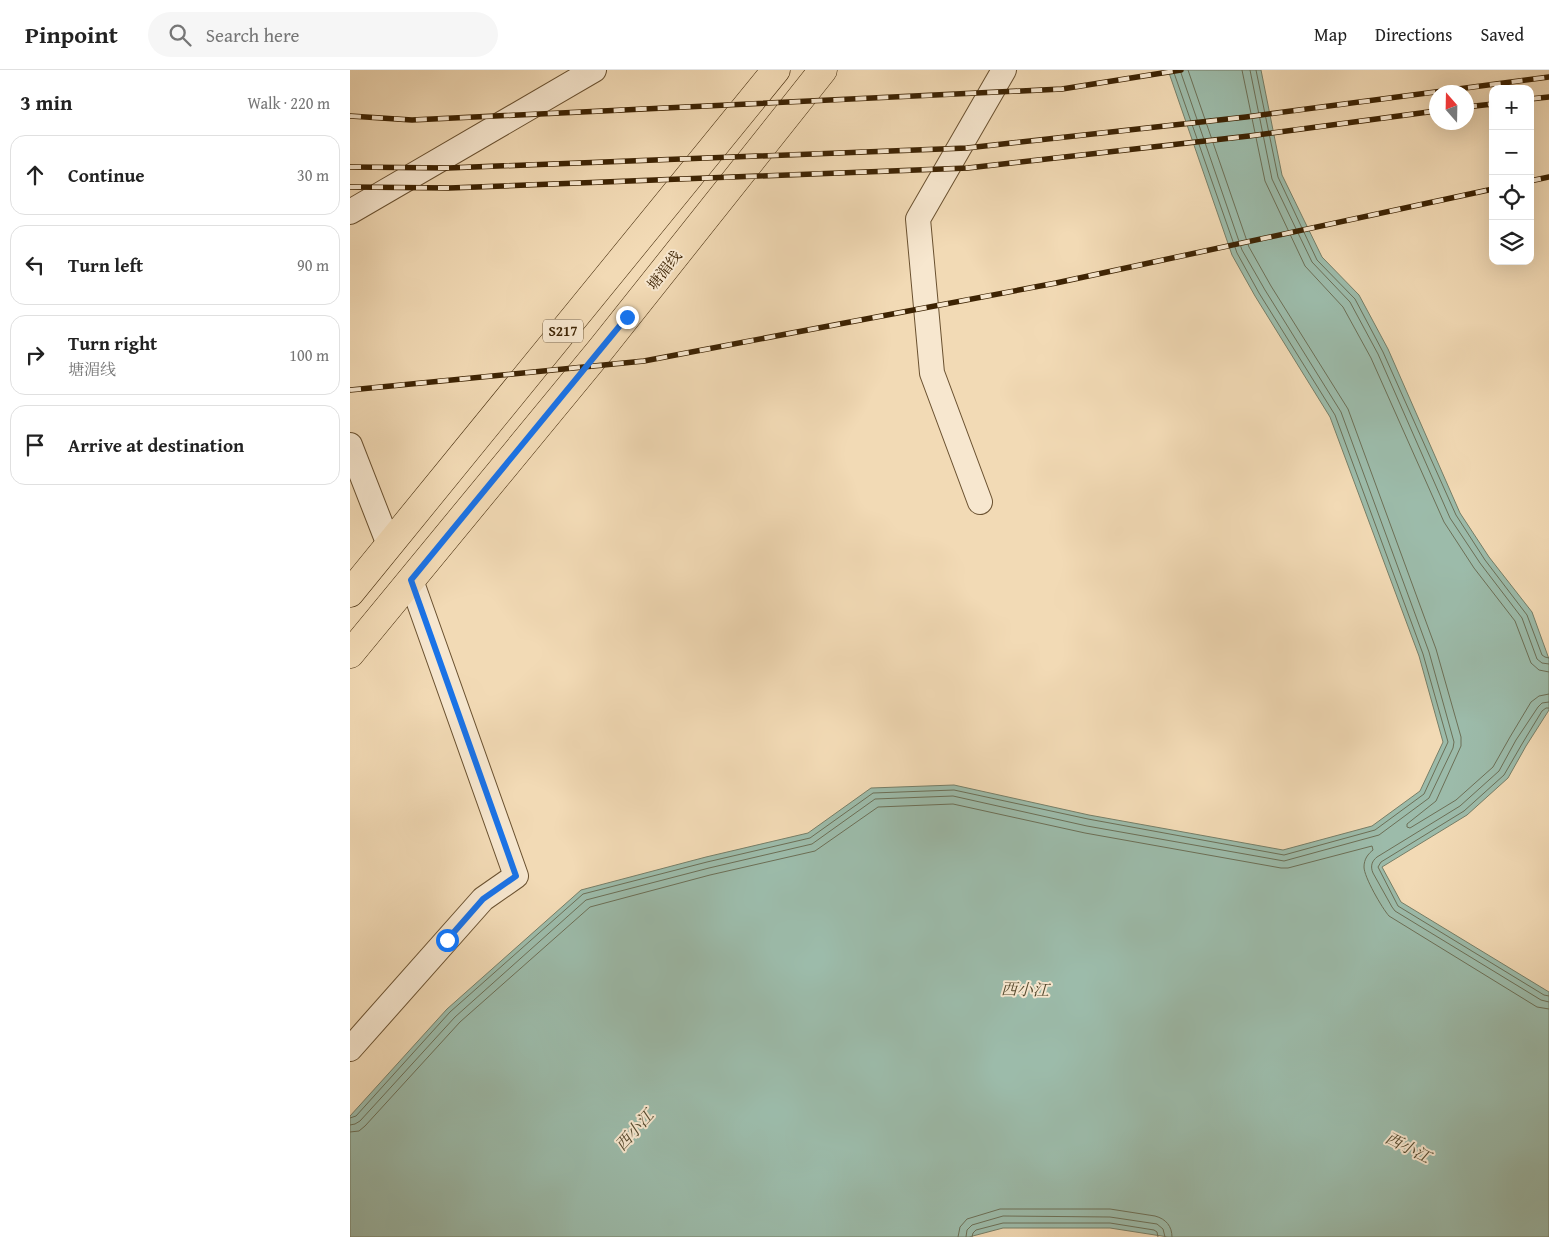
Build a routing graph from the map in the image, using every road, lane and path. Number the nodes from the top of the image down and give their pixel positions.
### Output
1 (594, 70) edge
2 (776, 70) edge
3 (823, 70) edge
4 (1004, 70) edge
5 (350, 212) edge
6 (350, 445) edge
7 (980, 502) dead end
8 (389, 545) junction
9 (411, 580) junction
10 (350, 593) edge
11 (350, 654) edge
12 (350, 1049) edge

1 - 5 street
2 - 8 main road, S217
3 - 9 main road, 塘湄线 / S217
4 - 7 street
6 - 8 street
8 - 10 main road, S217
9 - 11 main road, 塘湄线 / S217
9 - 12 street

